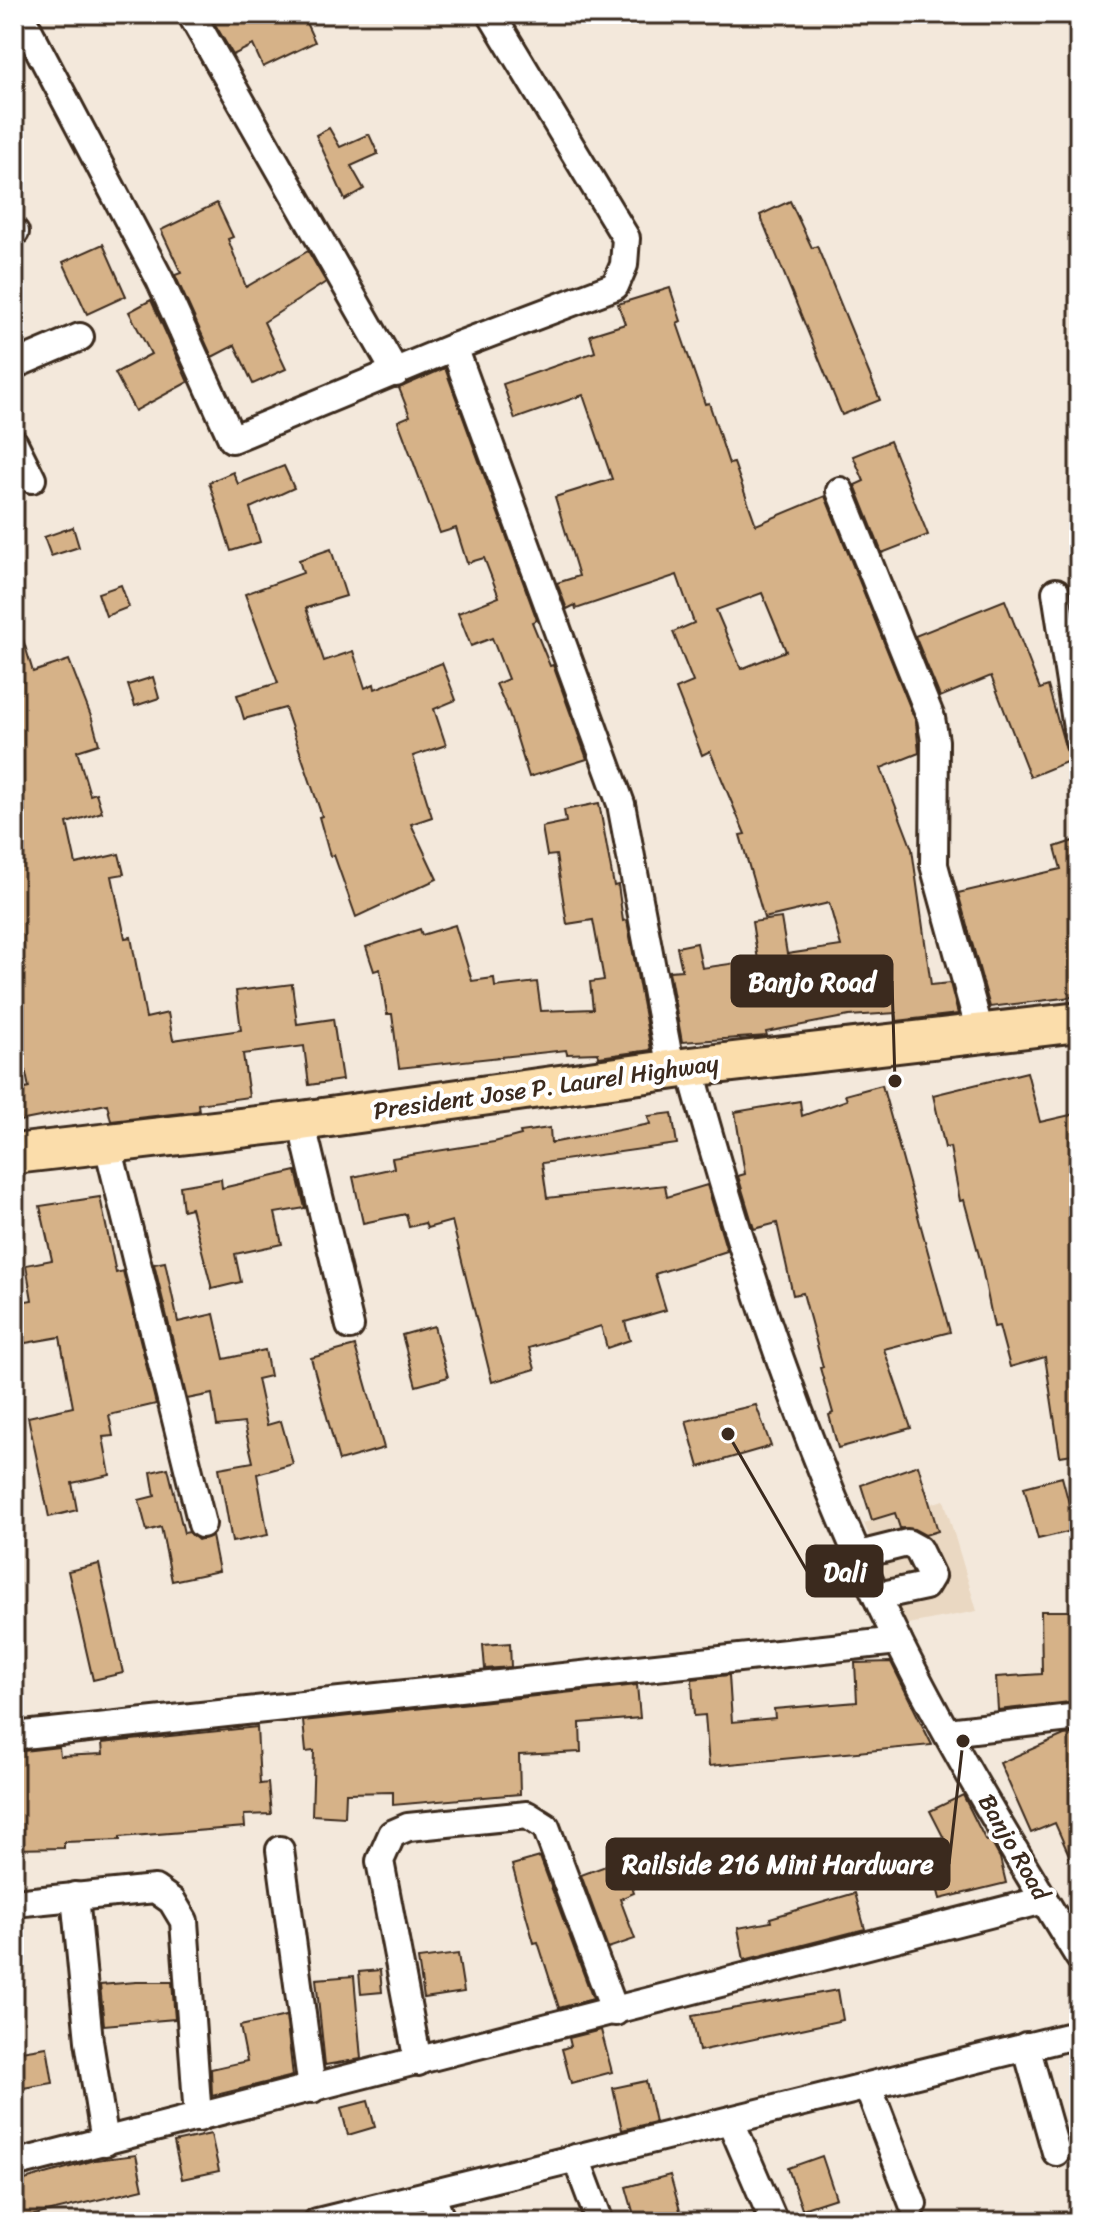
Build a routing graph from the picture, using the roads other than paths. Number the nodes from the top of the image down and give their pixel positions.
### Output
1 (20, 14) edge
2 (191, 14) edge
3 (491, 14) edge
4 (80, 337) dead end
5 (454, 347) junction
6 (14, 365) edge
7 (396, 373) junction
8 (14, 443) edge
9 (32, 479) dead end
10 (840, 491) dead end
11 (1056, 592) dead end
12 (1079, 741) edge
13 (1079, 1022) edge
14 (980, 1032) junction
15 (681, 1068) junction
16 (301, 1121) junction
17 (107, 1142) junction
18 (14, 1154) edge
19 (350, 1326) dead end
20 (202, 1524) dead end
21 (859, 1555) junction
22 (878, 1596) junction
23 (898, 1641) junction
24 (1079, 1717) edge
25 (948, 1732) junction
26 (14, 1736) edge
27 (280, 1850) dead end
28 (75, 1896) junction
29 (1044, 1900) junction
30 (14, 1903) edge
31 (1079, 1957) edge
32 (615, 2012) junction
33 (1079, 2034) edge
34 (1026, 2046) junction
35 (418, 2062) junction
36 (312, 2089) junction
37 (869, 2089) junction
38 (198, 2118) junction
39 (731, 2122) junction
40 (105, 2142) junction
41 (1056, 2152) dead end
42 (15, 2156) edge
43 (576, 2158) junction
44 (431, 2194) junction
45 (913, 2204) dead end
46 (317, 2222) edge
47 (442, 2222) edge
48 (600, 2222) edge
49 (774, 2222) edge

1 - 7 street
2 - 7 street
3 - 5 street
4 - 6 street
5 - 7 street
5 - 15 street, Banjo Road
8 - 9 street
10 - 14 street
11 - 12 street
13 - 14 highway, President Jose P. Laurel Highway
14 - 15 highway, President Jose P. Laurel Highway
15 - 16 highway, President Jose P. Laurel Highway
15 - 21 street, Banjo Road
16 - 17 highway, President Jose P. Laurel Highway
16 - 19 street
17 - 18 highway, President Jose P. Laurel Highway
17 - 20 street
21 - 22 street, Banjo Road
21 - 22 street
22 - 23 street, Banjo Road
23 - 25 street, Banjo Road
23 - 26 street
24 - 25 street
25 - 29 street, Banjo Road
27 - 36 street
28 - 30 street
28 - 38 street
28 - 40 street
29 - 31 street, Banjo Road
29 - 32 street
32 - 35 street
32 - 35 street
33 - 34 street
34 - 37 street
34 - 41 street
35 - 36 street
36 - 38 street
37 - 39 street
37 - 45 street
38 - 40 street
39 - 43 street
39 - 49 street
40 - 42 street
43 - 44 street
43 - 48 street
44 - 46 street
44 - 47 street

